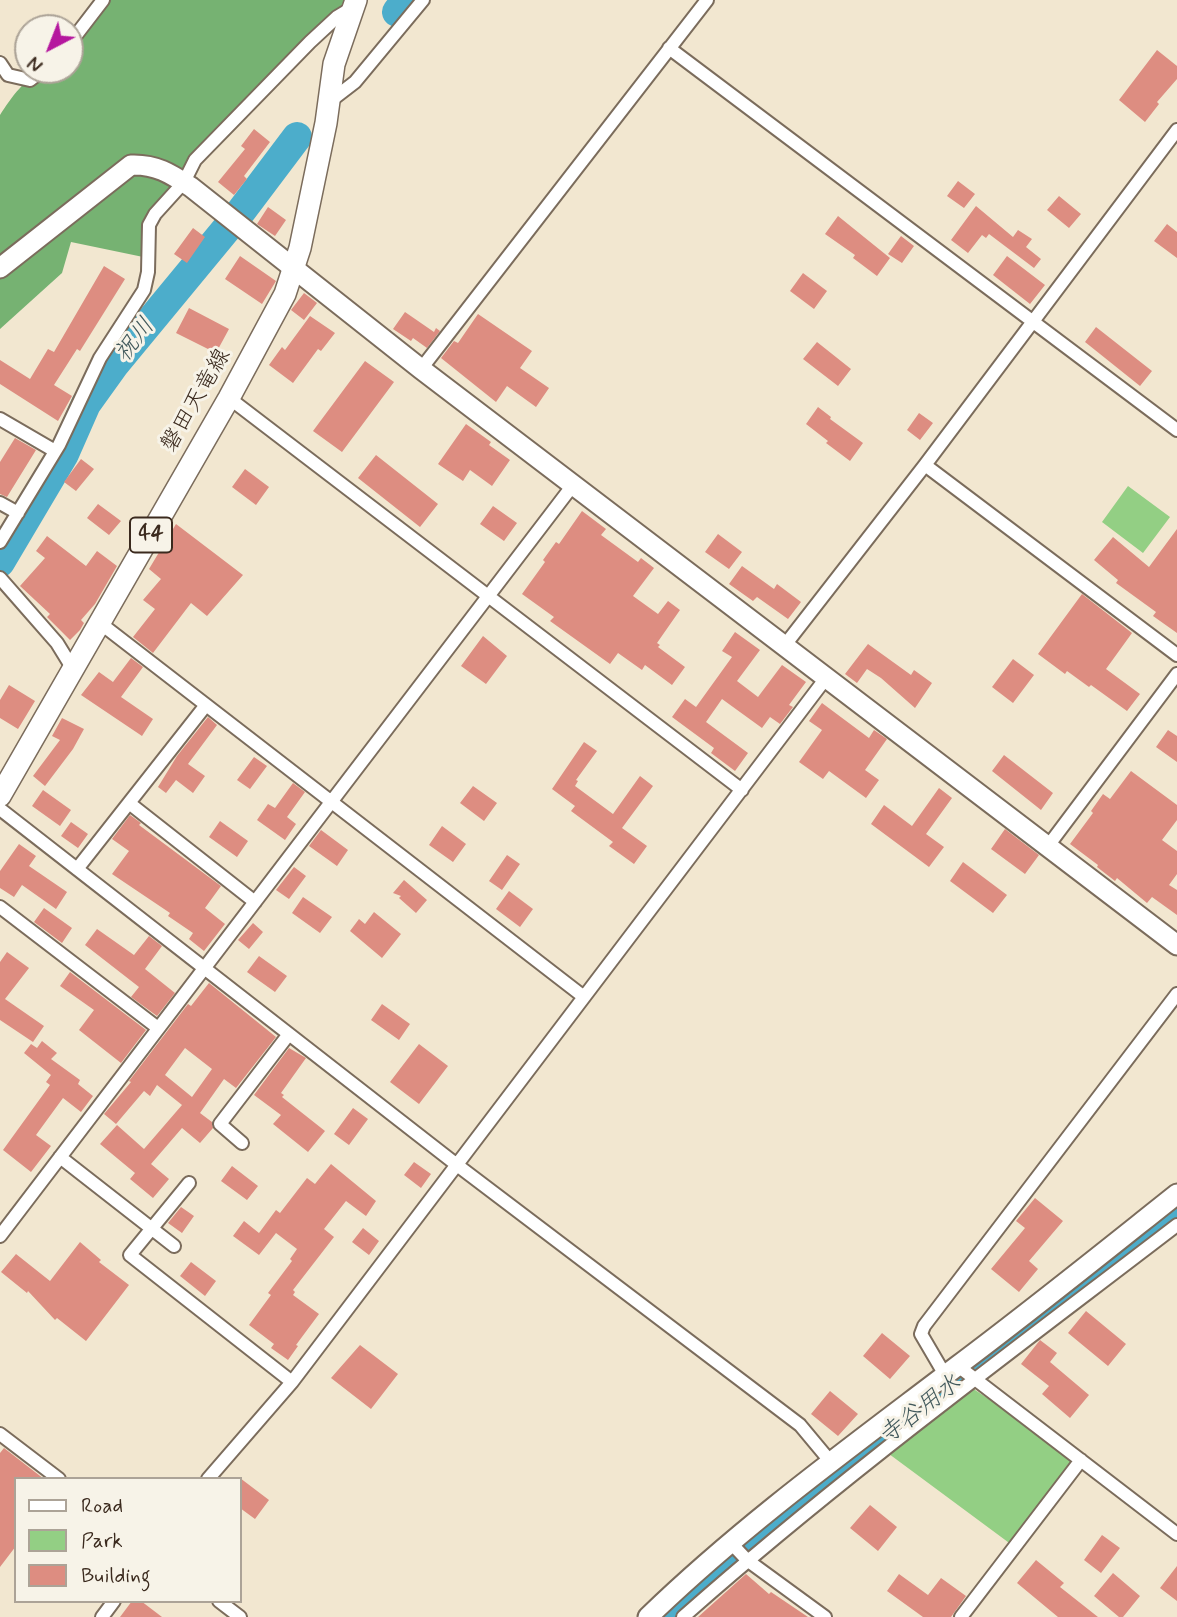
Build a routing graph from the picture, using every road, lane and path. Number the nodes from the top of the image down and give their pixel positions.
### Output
1 (103, 0) edge
2 (423, 0) edge
3 (707, 0) edge
4 (354, 4) edge
5 (84, 25) edge
6 (669, 48) junction
7 (0, 63) edge
8 (14, 76) edge
9 (329, 102) junction
10 (1177, 130) edge
11 (184, 183) junction
12 (0, 268) edge
13 (294, 270) junction
14 (1032, 321) junction
15 (421, 369) junction
16 (229, 398) junction
17 (0, 419) edge
18 (1177, 430) edge
19 (55, 451) junction
20 (925, 465) junction
21 (573, 485) junction
22 (0, 503) edge
23 (18, 513) junction
24 (0, 542) edge
25 (0, 578) edge
26 (488, 596) junction
27 (100, 623) junction
28 (785, 645) junction
29 (1177, 655) edge
30 (73, 669) junction
31 (1177, 674) edge
32 (826, 678) junction
33 (206, 705) junction
34 (742, 790) junction
35 (0, 796) edge
36 (331, 801) junction
37 (129, 803) junction
38 (0, 809) edge
39 (1048, 846) junction
40 (77, 869) junction
41 (255, 902) junction
42 (0, 907) edge
43 (1177, 945) edge
44 (204, 968) junction
45 (1177, 995) edge
46 (584, 997) junction
47 (158, 1028) junction
48 (289, 1034) junction
49 (242, 1143) dead end
50 (60, 1157) junction
51 (457, 1165) junction
52 (189, 1183) dead end
53 (1177, 1194) edge
54 (1177, 1225) edge
55 (152, 1228) junction
56 (0, 1236) edge
57 (174, 1246) dead end
58 (954, 1369) junction
59 (975, 1379) junction
60 (292, 1382) junction
61 (0, 1434) edge
62 (1081, 1460) junction
63 (830, 1461) junction
64 (56, 1477) edge
65 (210, 1477) edge
66 (1177, 1534) edge
67 (739, 1552) junction
68 (222, 1603) edge
69 (240, 1617) edge
70 (648, 1617) edge
71 (683, 1617) edge
72 (825, 1617) edge
73 (961, 1617) edge

1 - 5 street
2 - 9 street
3 - 6 street
4 - 9 main road, 磐田天竜線 / 44
4 - 11 street
6 - 14 street
6 - 15 street
7 - 8 street
9 - 13 main road, 磐田天竜線 / 44
10 - 14 street
11 - 12 street
11 - 13 street
11 - 19 street
13 - 15 street
13 - 16 main road, 磐田天竜線 / 44
14 - 18 street
14 - 20 street
15 - 21 street
16 - 26 street
16 - 27 main road, 磐田天竜線 / 44
17 - 19 street
19 - 23 street
20 - 28 street
20 - 29 street
21 - 26 street
21 - 28 street
22 - 23 street
23 - 24 street
25 - 30 street
26 - 34 street
26 - 36 street
27 - 30 main road, 磐田天竜線 / 44
27 - 33 street
28 - 32 street
30 - 35 main road, 磐田天竜線 / 44
31 - 39 street
32 - 34 street
32 - 39 street
33 - 36 street
33 - 37 street
34 - 46 street
36 - 41 street
36 - 46 street
37 - 40 street
37 - 41 street
38 - 40 street
39 - 43 street
40 - 44 street
41 - 44 street
42 - 47 street
44 - 47 street
44 - 48 street
45 - 58 street
46 - 51 street
47 - 50 street
48 - 49 street
48 - 51 street
50 - 55 street
50 - 56 street
51 - 60 street
51 - 63 street
52 - 55 street
53 - 58 street
54 - 59 street
55 - 57 street
55 - 60 street
58 - 59 street
58 - 63 street
59 - 62 street
59 - 67 street
60 - 65 street
61 - 64 street
62 - 66 street
62 - 73 street
63 - 67 street
67 - 70 street
67 - 71 street
67 - 72 street
68 - 69 street

